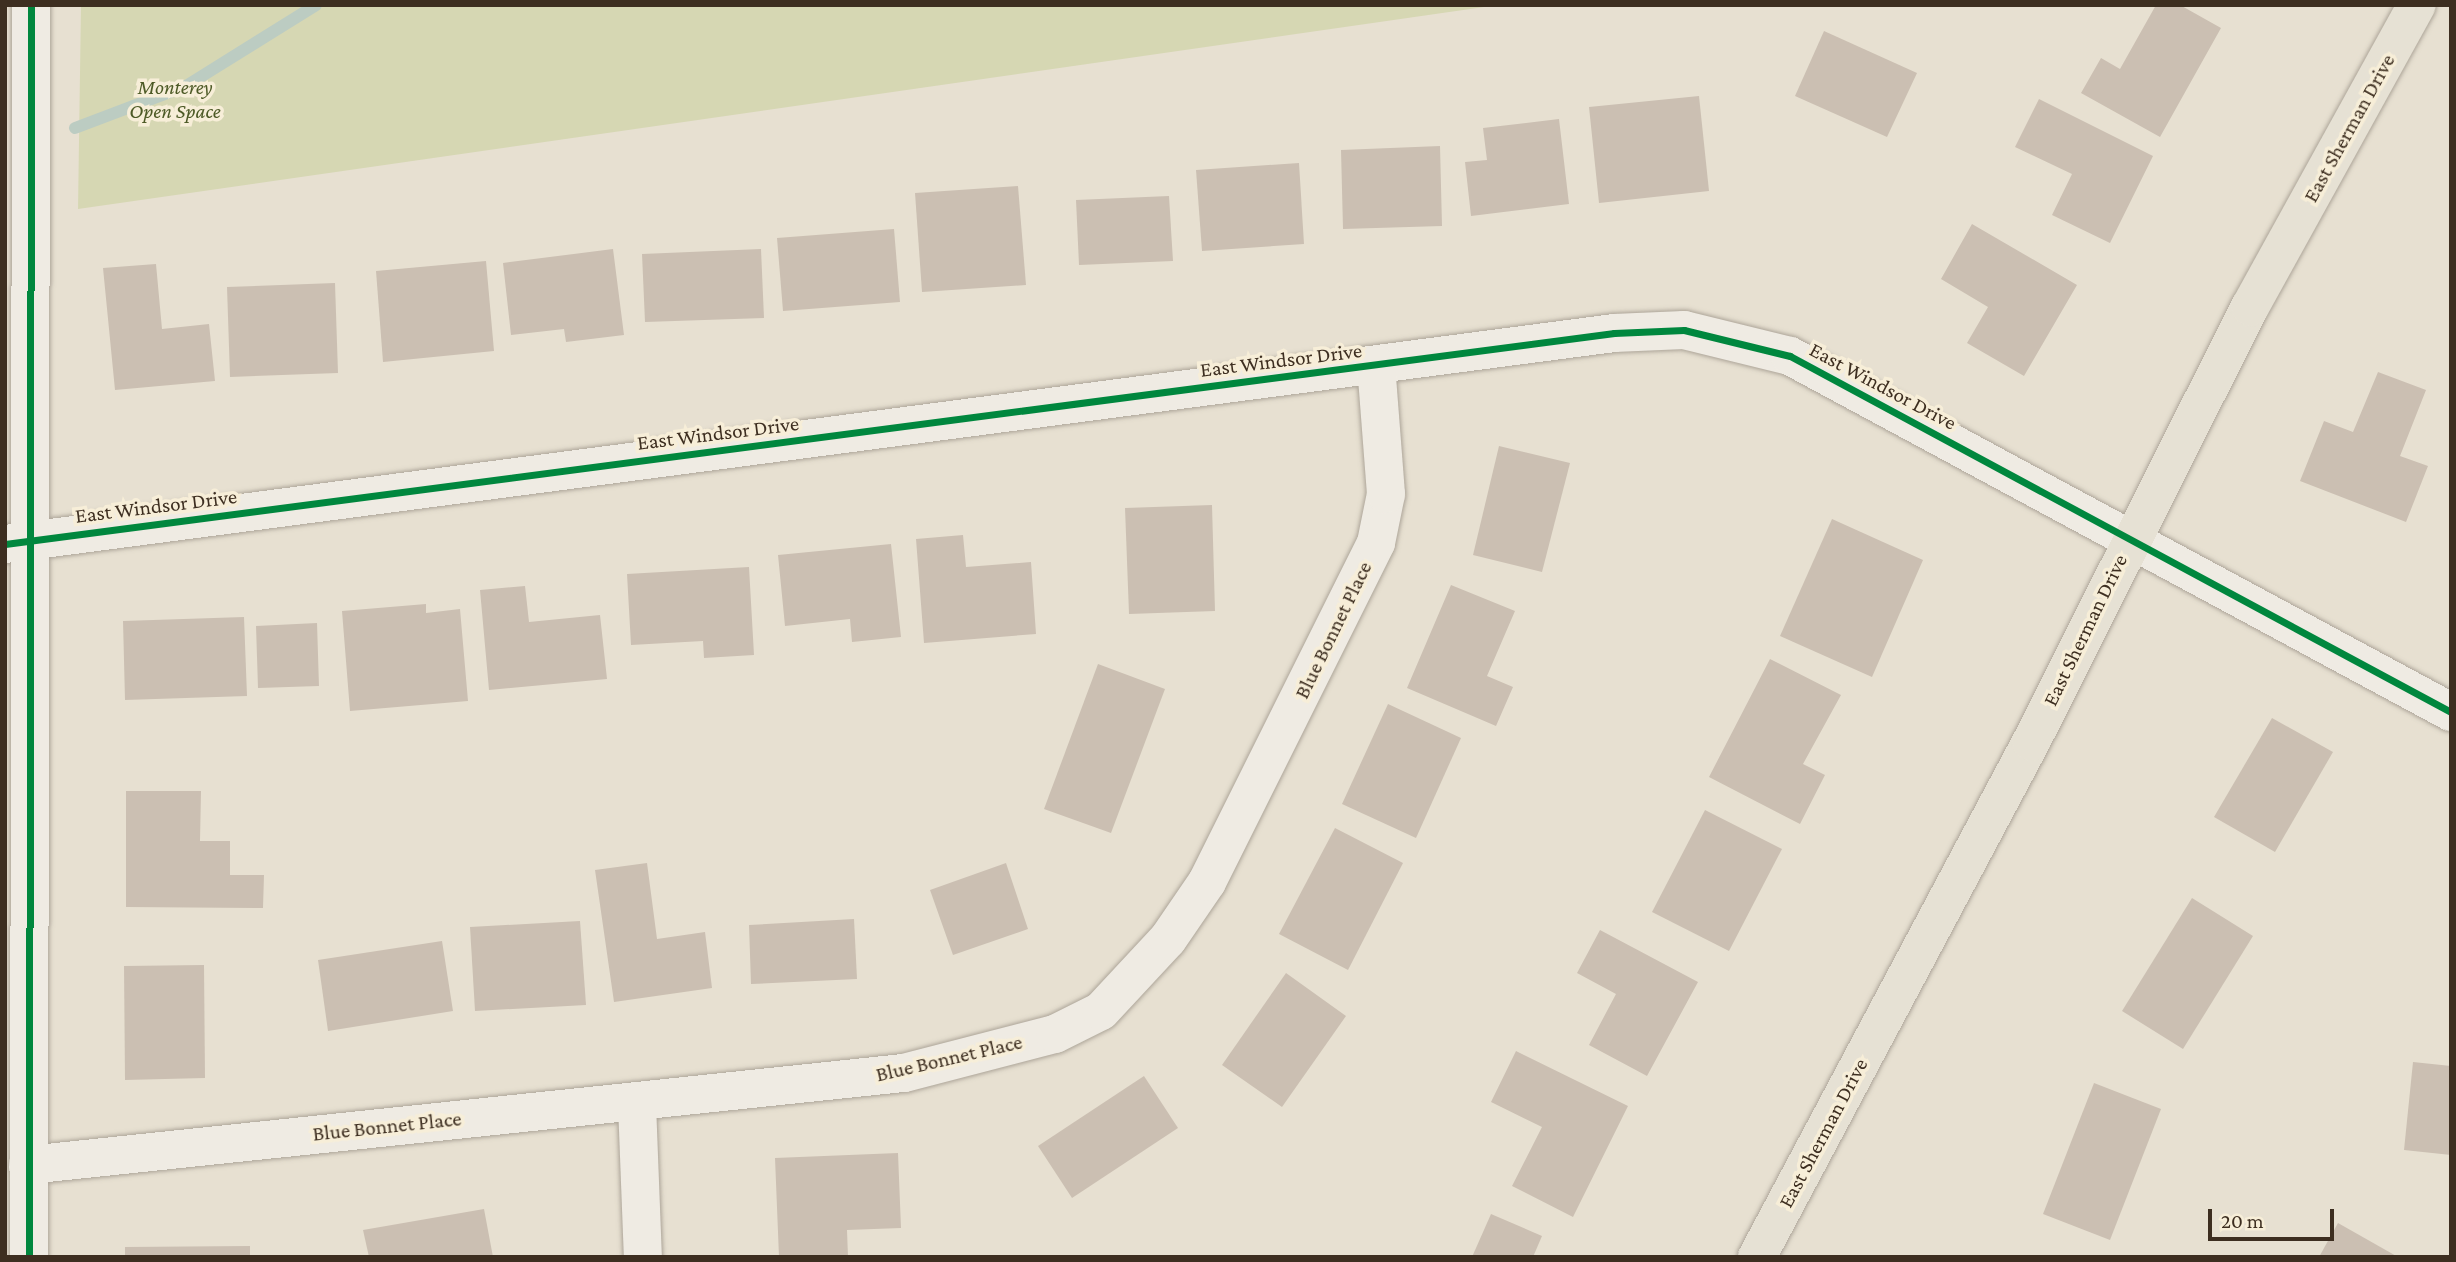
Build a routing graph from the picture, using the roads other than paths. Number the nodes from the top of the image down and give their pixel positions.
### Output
1 (31, 5) edge
2 (2417, 5) edge
3 (1376, 365) junction
4 (2129, 537) junction
5 (18, 542) edge
6 (2451, 712) edge
7 (637, 1104) junction
8 (28, 1165) junction
9 (29, 1257) edge
10 (643, 1257) edge
11 (1757, 1257) edge

1 - 5 street
2 - 4 main road, East Sherman Drive
3 - 4 street, East Windsor Drive
3 - 5 street, East Windsor Drive
3 - 7 street, Blue Bonnet Place
4 - 6 street, East Windsor Drive
4 - 11 main road, East Sherman Drive
5 - 8 street
7 - 8 street, Blue Bonnet Place
7 - 10 street
8 - 9 street

